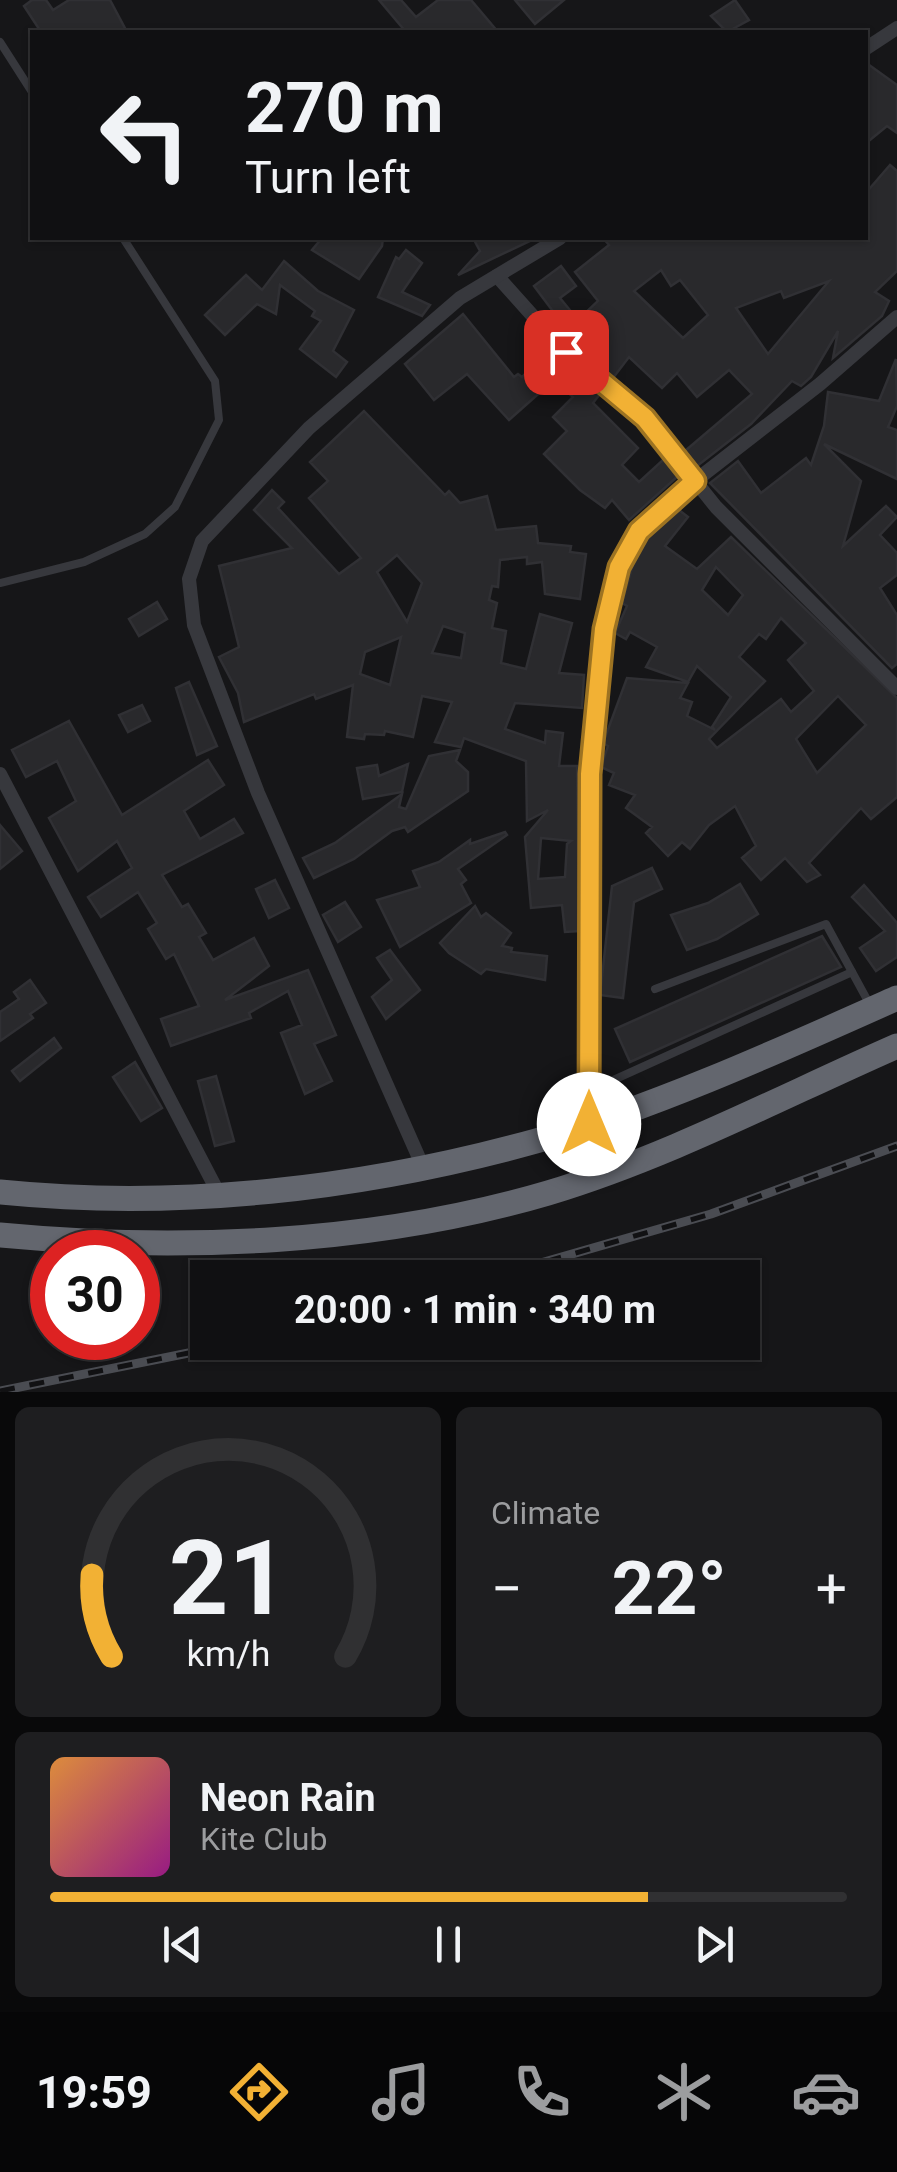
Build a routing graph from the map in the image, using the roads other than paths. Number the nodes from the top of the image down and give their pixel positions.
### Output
1 (897, 28) edge
2 (0, 42) edge
3 (868, 47) edge
4 (30, 89) edge
5 (124, 240) edge
6 (557, 240) edge
7 (497, 276) junction
8 (897, 318) edge
9 (695, 481) junction
10 (0, 583) edge
11 (897, 688) edge
12 (0, 774) edge
13 (852, 972) junction
14 (655, 989) dead end
15 (897, 998) edge
16 (873, 1009) junction
17 (897, 1046) edge
18 (620, 1113) junction
19 (589, 1124) junction
20 (424, 1167) junction
21 (0, 1192) edge
22 (221, 1197) junction
23 (0, 1235) edge

1 - 3 street
2 - 4 lane
5 - 10 lane
6 - 7 street
7 - 9 street
7 - 20 street
8 - 9 street
9 - 11 street
9 - 19 street
12 - 22 street
13 - 14 lane
13 - 16 lane
13 - 18 lane
15 - 16 highway
16 - 18 highway
17 - 23 highway
18 - 19 highway
19 - 20 highway
20 - 22 highway
21 - 22 highway

